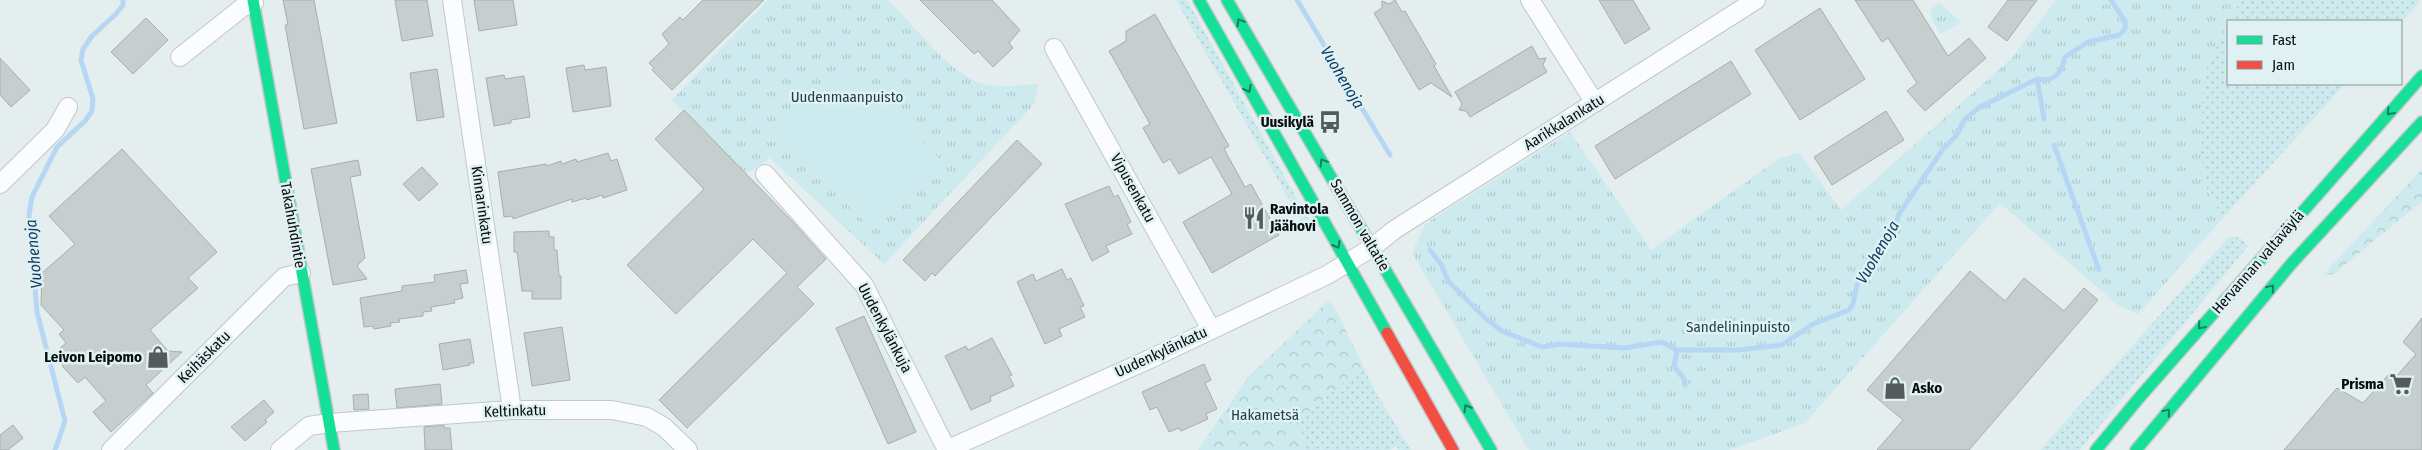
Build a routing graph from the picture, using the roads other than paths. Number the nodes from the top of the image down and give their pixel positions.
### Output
1 (452, 0) edge
2 (1199, 0) edge
3 (1227, 0) edge
4 (1530, 0) edge
5 (1756, 0) edge
6 (254, 2) edge
7 (1054, 48) dead end
8 (180, 58) dead end
9 (2422, 76) edge
10 (1595, 103) junction
11 (68, 107) dead end
12 (2422, 122) edge
13 (765, 174) dead end
14 (0, 184) edge
15 (1373, 246) junction
16 (1347, 263) junction
17 (302, 273) junction
18 (1211, 329) junction
19 (512, 410) junction
20 (329, 423) junction
21 (111, 450) edge
22 (280, 450) edge
23 (334, 450) edge
24 (688, 450) edge
25 (946, 450) edge
26 (1453, 450) edge
27 (1491, 450) edge
28 (2096, 450) edge
29 (2136, 450) edge

1 - 19 street, Kinnarinkatu
2 -> 16 main road, Sammon valtatie
15 -> 3 main road, Sammon valtatie
4 - 10 street
5 - 10 street, Aarikkalankatu
6 - 8 street
6 - 17 main road, Takahuhdintie
7 - 18 street, Vipusenkatu
9 -> 28 main road, Hervannan valtaväylä
10 - 15 street, Aarikkalankatu
11 - 14 street
29 -> 12 main road, Hervannan valtaväylä
13 - 25 street, Uudenkylänkuja
15 - 16 street, Uudenkylänkatu
27 -> 15 main road, Sammon valtatie
16 - 18 street, Uudenkylänkatu
16 - 26 main road, Sammon valtatie
17 - 20 main road, Takahuhdintie
17 - 21 street, Keihäskatu
18 - 25 street, Uudenkylänkatu
19 - 20 street, Keltinkatu
19 - 24 street, Keltinkatu
20 - 22 street, Keltinkatu
20 - 23 main road, Takahuhdintie

